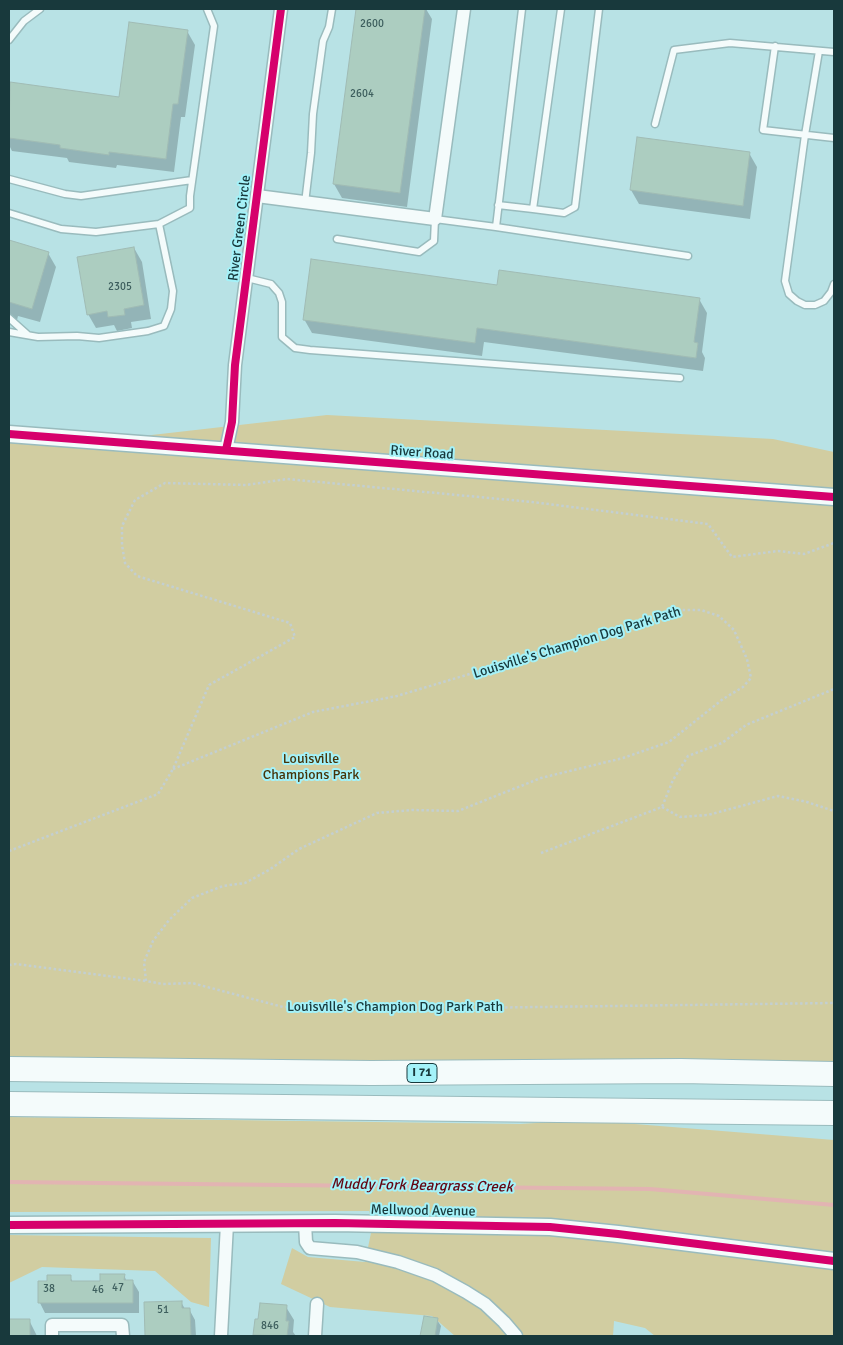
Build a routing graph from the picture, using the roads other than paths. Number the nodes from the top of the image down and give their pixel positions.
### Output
1 (40, 9) edge
2 (207, 9) edge
3 (281, 9) edge
4 (332, 9) edge
5 (464, 9) edge
6 (522, 9) edge
7 (561, 9) edge
8 (600, 9) edge
9 (9, 40) edge
10 (775, 46) junction
11 (819, 51) junction
12 (834, 52) edge
13 (655, 124) dead end
14 (805, 135) junction
15 (834, 138) edge
16 (9, 178) edge
17 (192, 180) junction
18 (257, 196) junction
19 (305, 203) junction
20 (498, 205) junction
21 (533, 209) junction
22 (9, 213) edge
23 (435, 220) junction
24 (159, 224) junction
25 (496, 227) junction
26 (337, 239) dead end
27 (688, 256) dead end
28 (246, 278) junction
29 (834, 284) edge
30 (9, 318) edge
31 (9, 332) edge
32 (29, 335) junction
33 (680, 378) dead end
34 (9, 434) edge
35 (226, 450) junction
36 (834, 497) edge
37 (834, 1068) edge
38 (9, 1069) edge
39 (681, 1071) junction
40 (834, 1074) edge
41 (9, 1104) edge
42 (723, 1111) junction
43 (834, 1113) edge
44 (834, 1129) edge
45 (305, 1223) junction
46 (227, 1224) junction
47 (9, 1225) edge
48 (834, 1261) edge
49 (317, 1304) dead end
50 (52, 1336) edge
51 (123, 1336) edge
52 (221, 1336) edge
53 (315, 1336) edge
54 (516, 1336) edge

1 - 9 lane
2 - 17 lane
3 - 18 street, River Green Circle
4 - 19 lane
5 - 23 street
6 - 20 lane
7 - 21 lane
8 - 21 lane
10 - 11 lane
10 - 13 lane
10 - 14 lane
11 - 12 lane
11 - 14 lane
14 - 15 lane
14 - 29 lane
16 - 17 lane
17 - 24 lane
18 - 19 street, River Green Circle
18 - 28 street, River Green Circle
19 - 23 street, River Green Circle
20 - 21 lane
20 - 25 lane
22 - 24 lane
23 - 25 lane
23 - 26 lane
24 - 32 lane
25 - 27 lane
28 - 33 lane
28 - 35 street, River Green Circle
30 - 32 lane
31 - 32 lane
34 - 35 street, River Road
35 - 36 street, River Road
37 - 39 highway
38 - 39 highway, I 71
39 - 40 highway, I 71
41 - 42 highway
42 - 43 highway
42 - 44 highway
45 - 46 street, Mellwood Avenue
45 - 48 street, Mellwood Avenue
45 - 54 street
46 - 47 street, Mellwood Avenue
46 - 52 street
49 - 53 street
50 - 51 street

